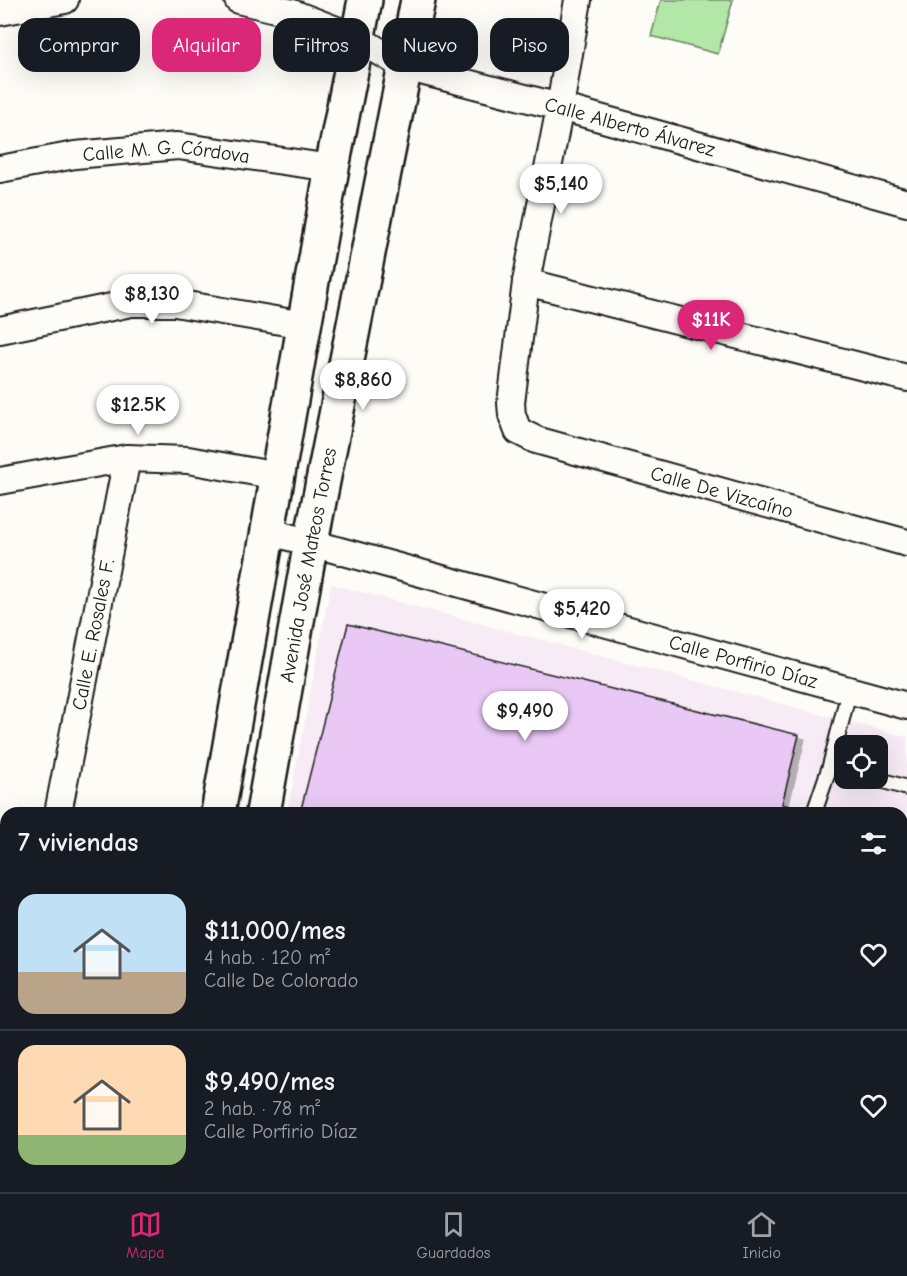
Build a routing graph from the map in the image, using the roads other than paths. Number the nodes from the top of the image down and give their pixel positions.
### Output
1 (65, 0) edge
2 (238, 0) edge
3 (365, 0) edge
4 (418, 0) edge
5 (578, 0) edge
6 (0, 12) edge
7 (307, 18) edge
8 (361, 18) edge
9 (415, 18) edge
10 (350, 72) edge
11 (404, 72) edge
12 (425, 72) edge
13 (560, 106) junction
14 (332, 168) junction
15 (0, 170) edge
16 (907, 203) edge
17 (525, 282) junction
18 (304, 325) junction
19 (0, 330) edge
20 (907, 378) edge
21 (127, 458) junction
22 (278, 476) junction
23 (0, 481) edge
24 (267, 531) junction
25 (311, 542) junction
26 (907, 543) edge
27 (849, 691) junction
28 (907, 706) edge
29 (830, 766) junction
30 (834, 767) edge
31 (888, 782) edge
32 (907, 788) edge
33 (59, 807) edge
34 (219, 807) edge
35 (264, 807) edge
36 (816, 807) edge

1 - 6 street
2 - 7 street, Calle Alberto Álvarez
3 - 8 street
4 - 9 street, Avenida José Mateos Torres
5 - 13 street
10 - 14 street
11 - 25 street, Avenida José Mateos Torres
12 - 13 street, Calle Alberto Álvarez
13 - 16 street, Calle Alberto Álvarez
13 - 17 street
14 - 15 street, Calle M. G. Córdova
14 - 18 street
17 - 20 street
17 - 26 street, Calle De Vizcaíno
18 - 19 street
18 - 22 street
21 - 22 street
21 - 23 street
21 - 33 street, Calle E. Rosales F.
22 - 24 street
24 - 25 street, Calle Porfirio Díaz
24 - 34 street
25 - 27 street, Calle Porfirio Díaz
25 - 35 street, Avenida José Mateos Torres
27 - 28 street, Calle Porfirio Díaz
27 - 29 lane
29 - 30 lane
29 - 36 lane
31 - 32 lane

